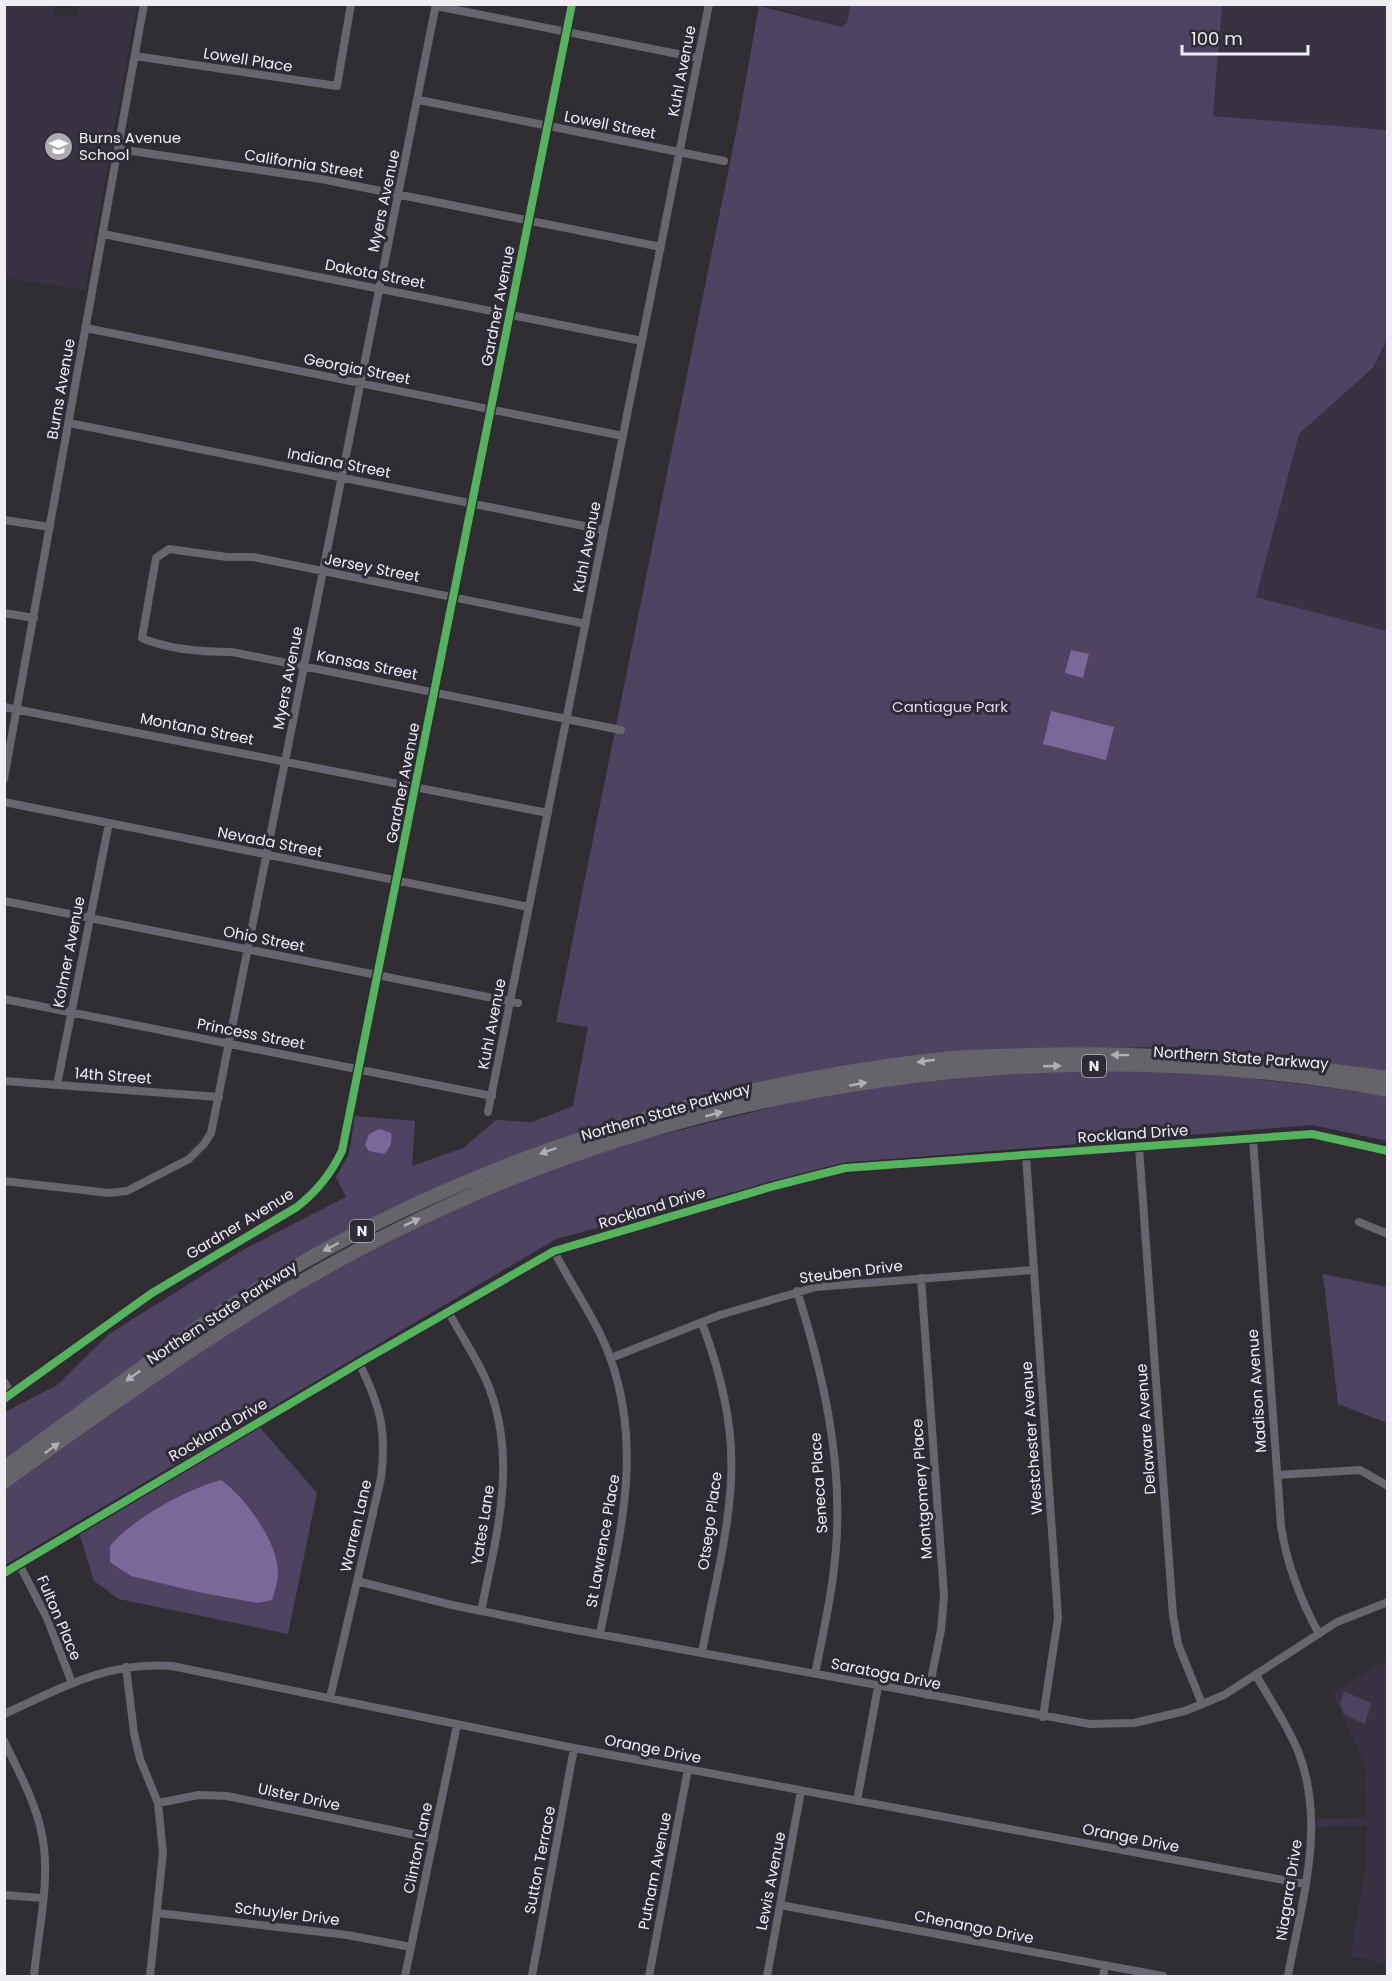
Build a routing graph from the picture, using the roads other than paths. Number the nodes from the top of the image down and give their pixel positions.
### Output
1 (144, 4) edge
2 (351, 4) edge
3 (572, 4) edge
4 (709, 4) edge
5 (436, 5) edge
6 (566, 32) junction
7 (135, 56) junction
8 (698, 58) junction
9 (419, 100) junction
10 (547, 126) junction
11 (118, 149) junction
12 (680, 152) junction
13 (724, 161) dead end
14 (399, 194) junction
15 (529, 220) junction
16 (103, 234) junction
17 (661, 247) junction
18 (380, 289) junction
19 (510, 315) junction
20 (86, 328) junction
21 (642, 341) junction
22 (361, 383) junction
23 (491, 409) junction
24 (69, 423) junction
25 (623, 435) junction
26 (342, 477) junction
27 (472, 503) junction
28 (4, 520) edge
29 (50, 527) junction
30 (604, 530) junction
31 (323, 572) junction
32 (453, 598) junction
33 (4, 613) edge
34 (34, 618) junction
35 (586, 624) junction
36 (142, 638) joint
37 (305, 666) junction
38 (435, 692) junction
39 (4, 707) edge
40 (17, 709) junction
41 (567, 718) junction
42 (621, 730) dead end
43 (286, 761) junction
44 (4, 779) edge
45 (416, 786) junction
46 (4, 802) edge
47 (548, 813) junction
48 (109, 824) junction
49 (267, 855) junction
50 (397, 881) junction
51 (4, 901) edge
52 (530, 907) junction
53 (90, 918) junction
54 (248, 950) junction
55 (379, 975) junction
56 (4, 999) edge
57 (514, 1002) junction
58 (71, 1012) junction
59 (230, 1043) junction
60 (360, 1070) junction
61 (1388, 1078) edge
62 (4, 1082) edge
63 (57, 1085) junction
64 (801, 1088) junction
65 (1388, 1090) edge
66 (764, 1095) junction
67 (492, 1096) junction
68 (219, 1097) junction
69 (488, 1112) dead end
70 (1253, 1139) junction
71 (1139, 1147) junction
72 (1388, 1151) edge
73 (1026, 1155) junction
74 (4, 1181) edge
75 (1359, 1222) dead end
76 (1388, 1234) edge
77 (554, 1251) junction
78 (1033, 1270) junction
79 (921, 1278) junction
80 (797, 1292) junction
81 (448, 1311) junction
82 (702, 1323) junction
83 (611, 1359) junction
84 (359, 1363) junction
85 (4, 1382) edge
86 (8, 1396) edge
87 (4, 1468) edge
88 (1277, 1475) junction
89 (4, 1482) edge
90 (1388, 1486) edge
91 (19, 1564) junction
92 (4, 1573) edge
93 (357, 1581) junction
94 (1388, 1602) edge
95 (481, 1611) junction
96 (600, 1634) junction
97 (1318, 1634) junction
98 (702, 1653) junction
99 (126, 1667) junction
100 (815, 1674) junction
101 (1256, 1675) junction
102 (72, 1683) junction
103 (878, 1687) junction
104 (928, 1695) junction
105 (330, 1698) junction
106 (1202, 1704) junction
107 (4, 1714) edge
108 (1043, 1717) junction
109 (457, 1725) junction
110 (4, 1741) edge
111 (574, 1748) junction
112 (688, 1769) junction
113 (801, 1791) junction
114 (857, 1801) junction
115 (158, 1803) junction
116 (434, 1839) junction
117 (1305, 1884) junction
118 (4, 1895) edge
119 (42, 1898) junction
120 (780, 1905) junction
121 (158, 1913) junction
122 (411, 1947) junction
123 (1105, 1966) junction
124 (34, 1977) edge
125 (150, 1977) edge
126 (405, 1977) edge
127 (532, 1977) edge
128 (649, 1977) edge
129 (767, 1977) edge
130 (1103, 1977) edge
131 (1163, 1977) edge
132 (1288, 1977) edge

1 - 7 street, Burns Avenue
2 - 7 street, Lowell Place
3 - 6 street, Gardner Avenue
4 - 8 street, Kuhl Avenue
5 - 6 street
5 - 9 street, Myers Avenue
6 - 8 street
6 - 10 street, Gardner Avenue
7 - 11 street, Burns Avenue
8 - 12 street, Kuhl Avenue
9 - 10 street, Lowell Street
9 - 14 street, Myers Avenue
10 - 12 street, Lowell Street
10 - 15 street, Gardner Avenue
11 - 14 street, California Street
11 - 16 street, Burns Avenue
12 - 13 street, Lowell Street
12 - 17 street, Kuhl Avenue
14 - 15 street, California Street
14 - 18 street, Myers Avenue
15 - 17 street, California Street
15 - 19 street, Gardner Avenue
16 - 18 street, Dakota Street
16 - 20 street, Burns Avenue
17 - 21 street, Kuhl Avenue
18 - 19 street, Dakota Street
18 - 22 street, Myers Avenue
19 - 21 street, Dakota Street
19 - 23 street, Gardner Avenue
20 - 22 street, Georgia Street
20 - 24 street, Burns Avenue
21 - 25 street, Kuhl Avenue
22 - 23 street, Georgia Street
22 - 26 street, Myers Avenue
23 - 25 street, Georgia Street
23 - 27 street, Gardner Avenue
24 - 26 street, Indiana Street
24 - 29 street, Burns Avenue
25 - 30 street, Kuhl Avenue
26 - 27 street, Indiana Street
26 - 31 street, Myers Avenue
27 - 30 street, Indiana Street
27 - 32 street, Gardner Avenue
28 - 29 street
29 - 34 street, Burns Avenue
30 - 35 street, Kuhl Avenue
31 - 32 street, Jersey Street
31 - 36 street, Jersey Street
31 - 37 street, Myers Avenue
32 - 35 street, Jersey Street
32 - 38 street, Gardner Avenue
33 - 34 street
34 - 40 street, Burns Avenue
35 - 41 street, Kuhl Avenue
36 - 37 street, Kansas Street
37 - 38 street, Kansas Street
37 - 43 street, Myers Avenue
38 - 41 street, Kansas Street
38 - 45 street, Gardner Avenue
39 - 40 street, Montana Street
40 - 43 street, Montana Street
40 - 44 street, Burns Avenue
41 - 42 street, Kansas Street
41 - 47 street, Kuhl Avenue
43 - 45 street, Montana Street
43 - 49 street, Myers Avenue
45 - 47 street, Montana Street
45 - 50 street, Gardner Avenue
46 - 48 street, Nevada Street
47 - 52 street, Kuhl Avenue
48 - 49 street, Nevada Street
48 - 53 street, Kolmer Avenue
49 - 50 street, Nevada Street
49 - 54 street, Myers Avenue
50 - 52 street, Nevada Street
50 - 55 street, Gardner Avenue
51 - 53 street, Ohio Street
52 - 57 street, Kuhl Avenue
53 - 54 street, Ohio Street
53 - 58 street, Kolmer Avenue
54 - 55 street, Ohio Street
54 - 59 street, Myers Avenue
55 - 57 street, Ohio Street
55 - 60 street, Gardner Avenue
56 - 58 street, Princess Street
57 - 67 street, Kuhl Avenue
58 - 59 street, Princess Street
58 - 63 street, Kolmer Avenue
59 - 60 street, Princess Street
59 - 68 street, Myers Avenue
60 - 67 street, Princess Street
60 - 86 street, Gardner Avenue
61 -> 64 highway, Northern State Parkway / N
62 - 63 street, 14th Street
63 - 68 street, 14th Street
64 -> 65 highway, Northern State Parkway / N
64 - 66 highway, Northern State Parkway / N
66 -> 87 highway, Northern State Parkway / N
89 -> 66 highway, Northern State Parkway / N
67 - 69 street, Kuhl Avenue
68 - 74 street, Myers Avenue
70 - 71 street, Rockland Drive
70 - 72 street, Rockland Drive
70 - 88 street, Madison Avenue
71 - 73 street, Rockland Drive
71 - 106 street, Delaware Avenue
73 - 77 street, Rockland Drive
73 - 78 street, Westchester Avenue
75 - 76 street
77 - 81 street, Rockland Drive
77 - 83 street, St Lawrence Place
78 - 79 street, Steuben Drive
78 - 108 street, Westchester Avenue
79 - 80 street, Steuben Drive
79 - 104 street, Montgomery Place
80 - 82 street, Steuben Drive
80 - 100 street, Seneca Place
81 - 84 street, Rockland Drive
81 - 95 street, Yates Lane
82 - 83 street, Steuben Drive
82 - 98 street, Otsego Place
83 - 96 street, St Lawrence Place
84 - 91 street, Rockland Drive
84 - 93 street, Warren Lane
85 - 86 street
88 - 90 street
88 - 97 street, Madison Avenue
91 - 92 street, Rockland Drive
91 - 102 street, Fulton Place
93 - 95 street, Saratoga Drive
93 - 105 street, Warren Lane
94 - 97 street, Saratoga Drive
95 - 96 street, Saratoga Drive
96 - 98 street, Saratoga Drive
97 - 101 street, Saratoga Drive
98 - 100 street, Saratoga Drive
99 - 102 street, Orange Drive
99 - 105 street, Orange Drive
99 - 115 street
100 - 103 street, Saratoga Drive
101 - 106 street, Saratoga Drive
101 - 117 street, Niagara Drive
102 - 107 street, Orange Drive
103 - 104 street, Saratoga Drive
103 - 114 street
104 - 108 street, Saratoga Drive
105 - 109 street, Orange Drive
106 - 108 street, Saratoga Drive
109 - 111 street, Orange Drive
109 - 116 street, Clinton Lane
110 - 119 street
111 - 112 street, Orange Drive
111 - 127 street, Sutton Terrace
112 - 113 street, Orange Drive
112 - 128 street, Putnam Avenue
113 - 114 street, Orange Drive
113 - 120 street, Lewis Avenue
114 - 117 street, Orange Drive
115 - 116 street, Ulster Drive
115 - 121 street
116 - 122 street, Clinton Lane
117 - 132 street, Niagara Drive
118 - 119 street
119 - 124 street
120 - 123 street, Chenango Drive
120 - 129 street, Lewis Avenue
121 - 122 street, Schuyler Drive
121 - 125 street
122 - 126 street, Clinton Lane
123 - 130 street
123 - 131 street, Chenango Drive

